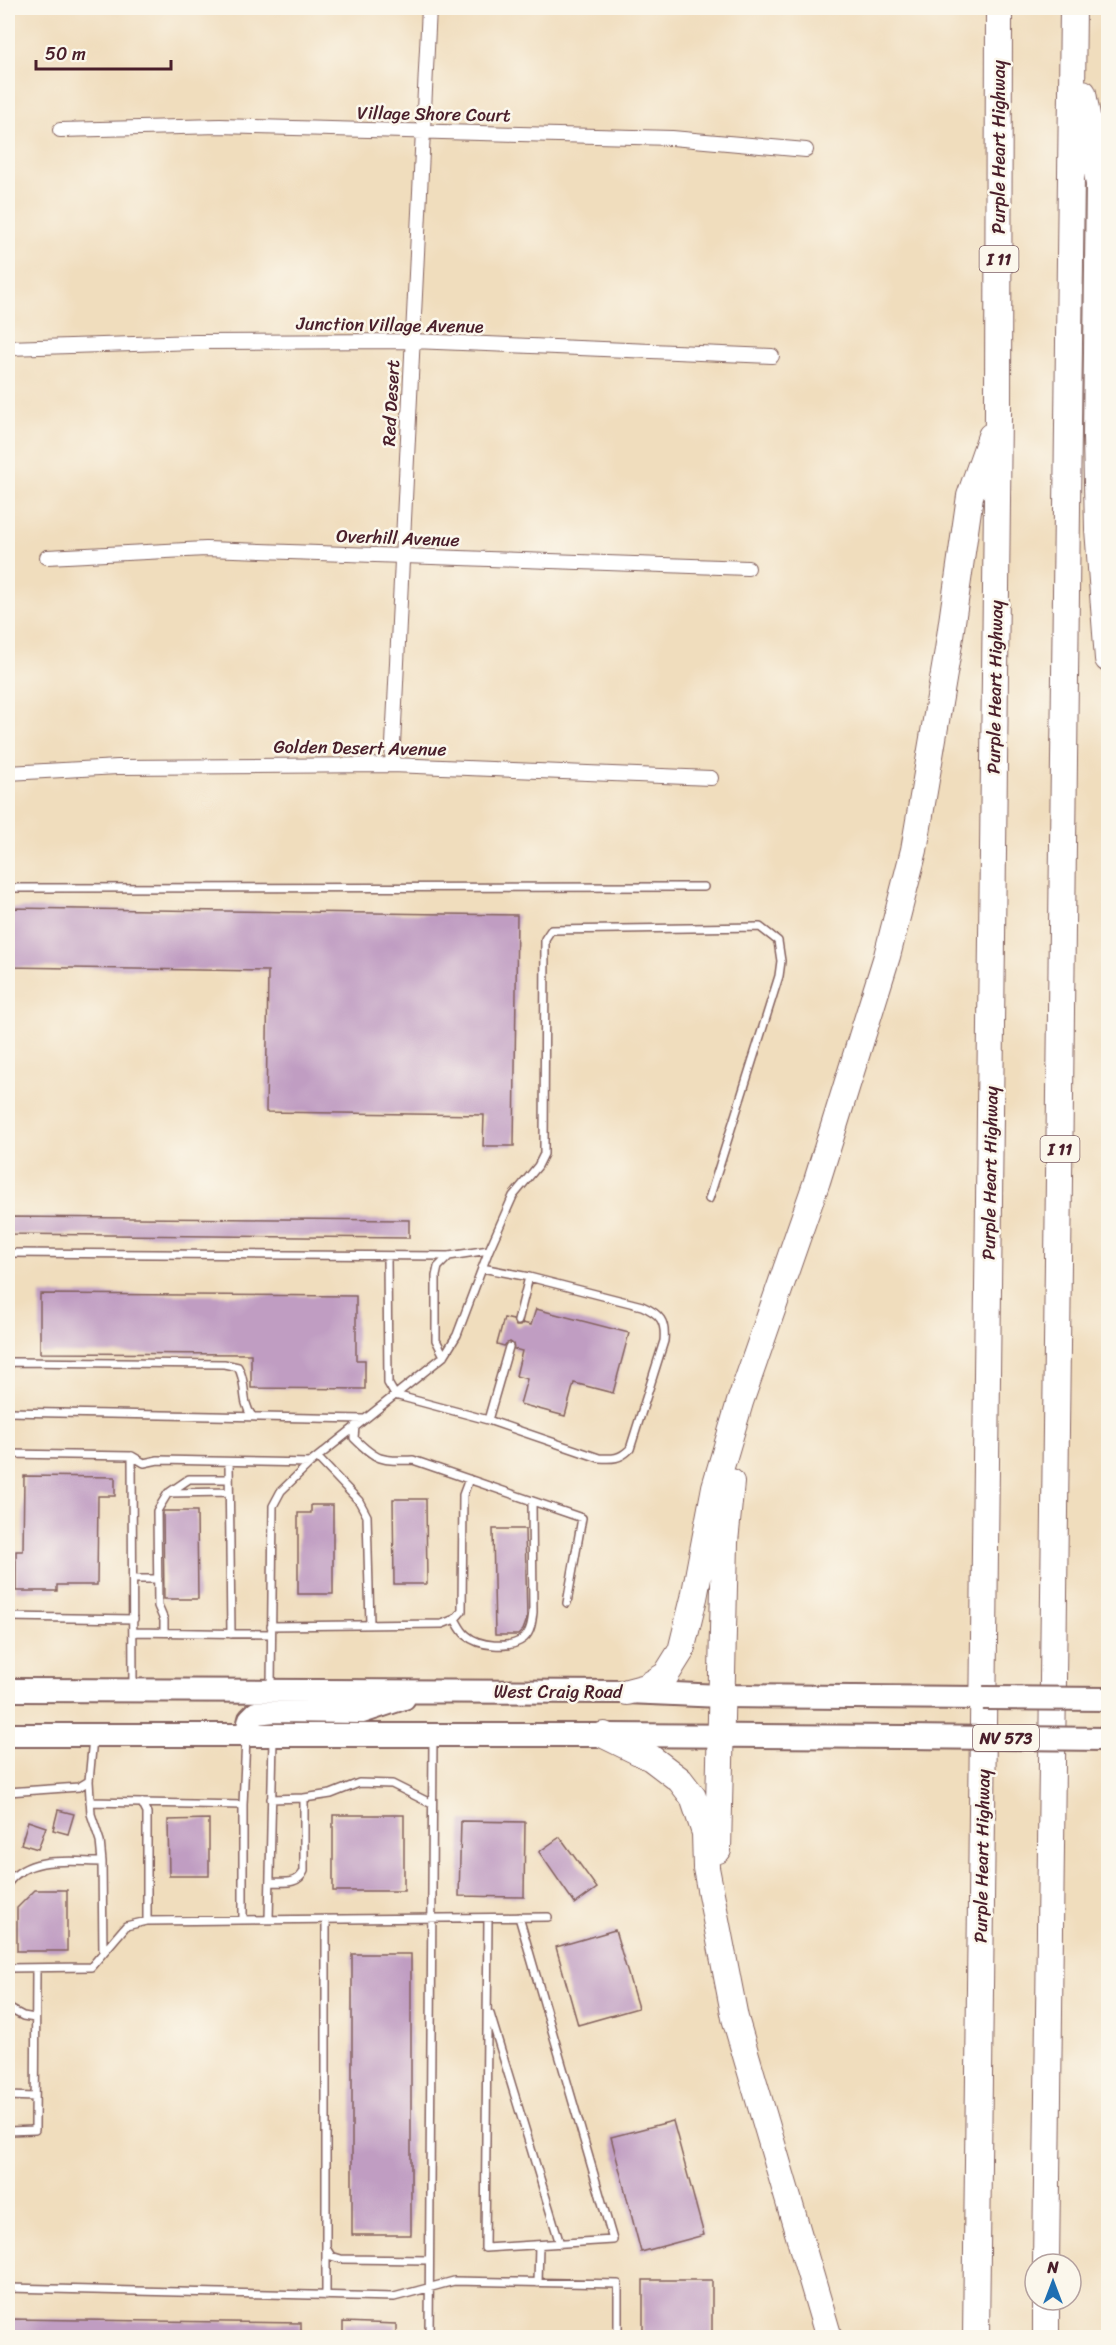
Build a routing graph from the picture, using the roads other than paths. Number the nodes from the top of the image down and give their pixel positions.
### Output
1 (429, 8) edge
2 (999, 8) edge
3 (1073, 8) edge
4 (1073, 33) junction
5 (60, 130) dead end
6 (423, 131) junction
7 (806, 150) dead end
8 (412, 340) junction
9 (8, 348) edge
10 (772, 356) dead end
11 (998, 413) junction
12 (402, 556) junction
13 (47, 557) dead end
14 (748, 568) dead end
15 (1108, 659) edge
16 (392, 765) junction
17 (8, 773) edge
18 (711, 778) dead end
19 (704, 887) dead end
20 (8, 888) edge
21 (709, 1199) dead end
22 (489, 1250) junction
23 (8, 1253) edge
24 (387, 1256) junction
25 (449, 1256) junction
26 (482, 1268) junction
27 (529, 1276) junction
28 (518, 1322) dead end
29 (510, 1347) dead end
30 (444, 1356) junction
31 (8, 1367) edge
32 (395, 1395) junction
33 (740, 1402) junction
34 (8, 1412) edge
35 (252, 1416) junction
36 (364, 1419) junction
37 (488, 1420) junction
38 (355, 1426) junction
39 (8, 1454) edge
40 (132, 1455) junction
41 (318, 1458) junction
42 (229, 1461) junction
43 (310, 1463) junction
44 (229, 1479) junction
45 (469, 1479) junction
46 (229, 1492) junction
47 (168, 1493) junction
48 (532, 1501) junction
49 (134, 1578) junction
50 (158, 1579) junction
51 (567, 1603) dead end
52 (8, 1617) edge
53 (134, 1619) junction
54 (455, 1619) junction
55 (370, 1624) junction
56 (271, 1630) junction
57 (134, 1632) junction
58 (164, 1632) junction
59 (231, 1634) junction
60 (8, 1690) edge
61 (133, 1691) junction
62 (272, 1692) junction
63 (422, 1692) junction
64 (627, 1692) junction
65 (721, 1696) junction
66 (1108, 1699) edge
67 (8, 1735) edge
68 (93, 1735) junction
69 (246, 1735) junction
70 (273, 1735) junction
71 (433, 1735) junction
72 (604, 1735) junction
73 (720, 1736) junction
74 (1108, 1739) edge
75 (89, 1780) junction
76 (8, 1792) edge
77 (304, 1798) junction
78 (271, 1799) junction
79 (90, 1802) junction
80 (141, 1803) junction
81 (432, 1804) junction
82 (243, 1805) junction
83 (102, 1862) junction
84 (270, 1882) junction
85 (8, 1883) edge
86 (519, 1917) junction
87 (548, 1917) dead end
88 (432, 1918) junction
89 (488, 1918) junction
90 (269, 1919) junction
91 (326, 1919) junction
92 (243, 1920) junction
93 (147, 1921) junction
94 (717, 1924) junction
95 (104, 1954) junction
96 (8, 1968) edge
97 (36, 1969) junction
98 (487, 2005) junction
99 (8, 2008) edge
100 (35, 2018) junction
101 (8, 2096) edge
102 (35, 2097) junction
103 (8, 2131) edge
104 (560, 2244) junction
105 (539, 2245) junction
106 (326, 2248) junction
107 (1046, 2252) edge
108 (429, 2260) junction
109 (538, 2283) junction
110 (8, 2288) edge
111 (429, 2288) junction
112 (326, 2295) junction
113 (1046, 2312) edge
114 (429, 2337) edge
115 (618, 2337) edge
116 (828, 2337) edge
117 (976, 2337) edge
118 (1046, 2337) edge

1 - 6 street, Red Desert
2 - 11 highway, Purple Heart Highway / I 11
3 - 4 highway, I 11
4 - 15 highway
4 - 107 highway, I 11
5 - 6 street, Village Shore Court
6 - 7 street, Village Shore Court
6 - 8 street, Red Desert
8 - 9 street, Junction Village Avenue
8 - 10 street, Junction Village Avenue
8 - 12 street, Red Desert
11 - 33 highway
11 - 117 highway, Purple Heart Highway / I 11
12 - 13 street, Overhill Avenue
12 - 14 street, Overhill Avenue
12 - 16 street, Red Desert
16 - 17 street, Golden Desert Avenue
16 - 18 street, Golden Desert Avenue
19 - 20 lane
21 - 22 lane
22 - 25 lane
22 - 26 lane
23 - 24 lane
24 - 25 lane
24 - 32 lane
25 - 30 lane
26 - 27 lane
26 - 30 lane
27 - 28 lane
27 - 37 lane
29 - 37 lane
30 - 32 lane
31 - 35 lane
32 - 36 lane
32 - 37 lane
33 - 64 highway
33 - 65 highway
34 - 35 lane
35 - 36 lane
36 - 38 lane
38 - 41 lane
38 - 45 lane
39 - 40 lane
40 - 42 lane
40 - 49 lane
41 - 43 lane
41 - 55 lane
42 - 43 lane
42 - 44 lane
43 - 56 lane
44 - 46 lane
44 - 47 lane
45 - 48 lane
45 - 54 lane
46 - 47 lane
46 - 59 lane
47 - 50 lane
48 - 51 lane
48 - 54 lane
49 - 50 lane
49 - 53 lane
50 - 58 lane
52 - 53 lane
53 - 57 lane
54 - 55 lane
55 - 56 lane
56 - 59 lane
56 - 62 lane
57 - 58 lane
57 - 61 lane
58 - 59 lane
60 - 61 main road, West Craig Road
61 - 62 main road, West Craig Road
62 - 63 main road, West Craig Road
63 - 64 main road, West Craig Road
63 - 69 main road
64 - 65 main road, West Craig Road
65 - 66 main road, West Craig Road / NV 573, bridge
65 - 73 highway
67 - 68 main road
68 - 69 main road
68 - 75 lane
69 - 70 main road
69 - 82 lane
70 - 71 main road
70 - 78 lane
71 - 72 main road
71 - 81 lane
72 - 73 main road
72 - 94 highway
73 - 74 main road, NV 573, bridge
73 - 94 highway
75 - 76 lane
75 - 79 lane
77 - 78 lane
77 - 81 lane
77 - 84 lane
78 - 84 lane
79 - 80 lane
79 - 83 lane
80 - 82 lane
80 - 93 lane
81 - 88 lane
82 - 92 lane
83 - 85 lane
83 - 95 lane
84 - 90 lane
86 - 87 lane
86 - 89 lane
86 - 104 lane
88 - 89 lane
88 - 91 lane
88 - 108 lane
89 - 98 lane
90 - 91 lane
90 - 92 lane
91 - 106 lane
92 - 93 lane
93 - 95 lane
94 - 116 highway
95 - 97 lane
96 - 97 lane
97 - 100 lane
98 - 104 lane
98 - 105 lane
99 - 100 lane
100 - 102 lane
101 - 102 lane
102 - 103 lane
104 - 105 lane
105 - 109 lane
106 - 108 lane
106 - 112 lane
108 - 111 lane
109 - 111 lane
109 - 115 lane
110 - 112 lane
111 - 112 lane
111 - 114 lane
113 - 118 highway

